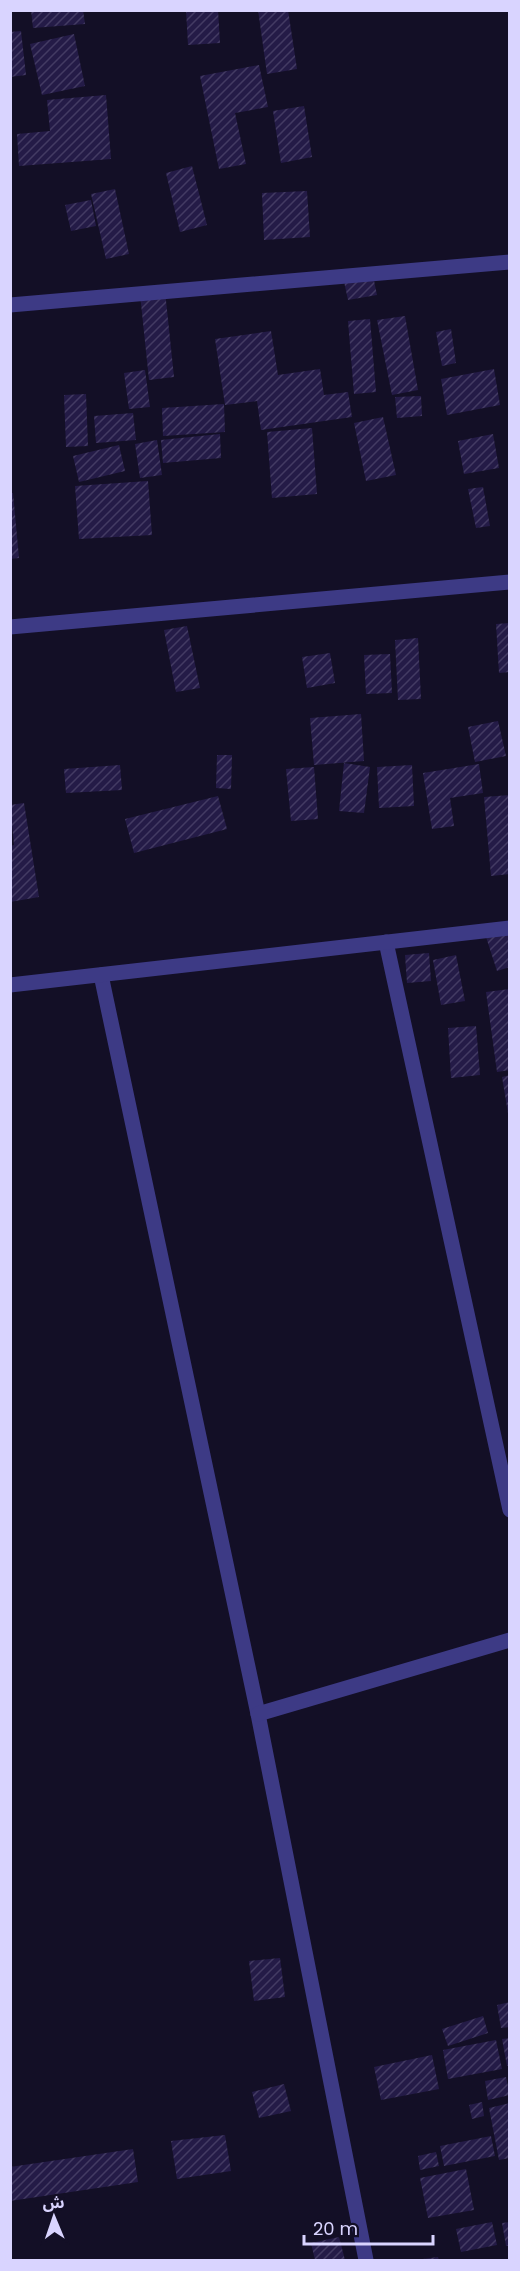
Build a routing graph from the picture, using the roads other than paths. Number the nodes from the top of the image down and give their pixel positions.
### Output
1 (510, 262) edge
2 (10, 305) edge
3 (510, 582) edge
4 (10, 627) edge
5 (510, 928) edge
6 (386, 942) junction
7 (101, 975) junction
8 (10, 985) edge
9 (510, 1510) edge
10 (510, 1640) edge
11 (258, 1714) junction
12 (366, 2260) edge

1 - 2 street
3 - 4 street
5 - 6 street
6 - 7 street
6 - 9 street
7 - 8 street
7 - 11 street
10 - 11 street
11 - 12 street

